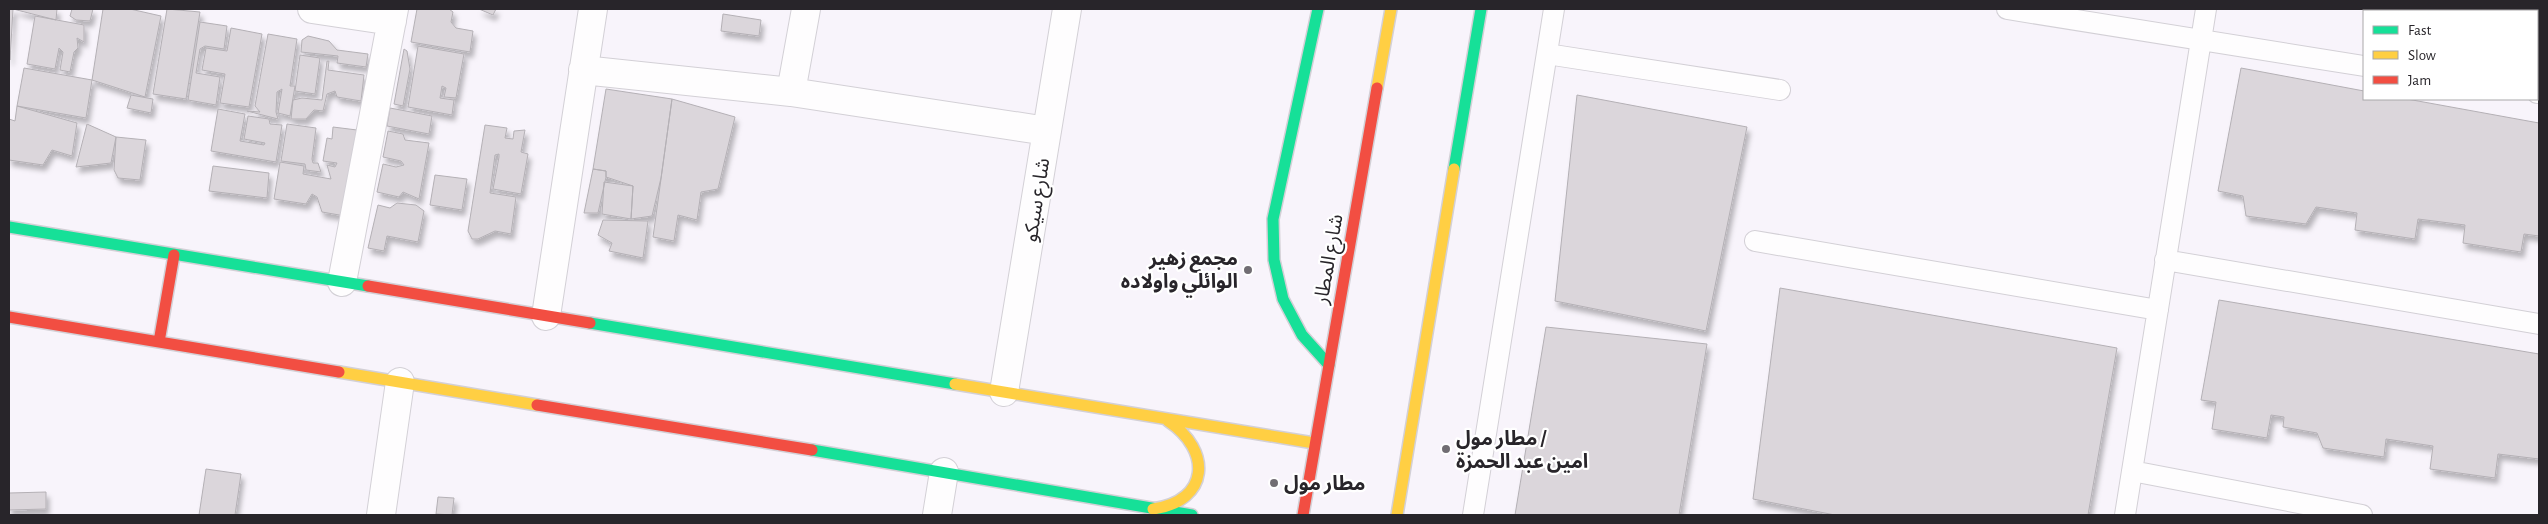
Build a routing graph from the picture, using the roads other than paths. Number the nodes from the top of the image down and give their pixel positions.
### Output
1 (312, 9) edge
2 (593, 9) edge
3 (806, 9) edge
4 (1067, 9) edge
5 (1318, 9) edge
6 (1391, 9) edge
7 (1481, 9) edge
8 (1554, 9) edge
9 (2006, 9) edge
10 (2206, 9) edge
11 (393, 15) edge
12 (2201, 40) junction
13 (1546, 54) junction
14 (2363, 66) edge
15 (583, 70) junction
16 (1780, 90) dead end
17 (791, 92) junction
18 (1047, 131) junction
19 (9, 227) edge
20 (1756, 241) dead end
21 (174, 255) junction
22 (2165, 260) junction
23 (342, 282) junction
24 (2158, 310) junction
25 (546, 316) junction
26 (9, 317) edge
27 (2539, 324) edge
28 (159, 342) junction
29 (1329, 365) junction
30 (400, 382) junction
31 (1004, 392) junction
32 (1166, 420) junction
33 (1314, 443) junction
34 (2132, 471) junction
35 (944, 472) junction
36 (1149, 509) junction
37 (381, 515) edge
38 (937, 515) edge
39 (1192, 515) edge
40 (1303, 515) edge
41 (1397, 515) edge
42 (1473, 515) edge
43 (2125, 515) edge
44 (2362, 515) edge

1 - 11 street
2 - 15 street
3 - 17 street
4 - 18 street, شارع سيكو
5 - 29 street
6 - 29 street, شارع المطار
7 - 41 street
8 - 13 lane
9 - 12 lane
10 - 12 lane
11 - 23 street
12 - 14 lane
12 - 22 lane
13 - 16 lane
13 - 42 lane
15 - 17 street
15 - 25 street
17 - 18 street
18 - 31 street, شارع سيكو
19 - 21 street
20 - 24 lane
21 - 23 street
21 - 28 street
22 - 24 lane
22 - 27 lane
23 - 25 street
24 - 34 lane
25 - 31 street
26 - 28 street
28 - 30 street
29 - 33 street, شارع المطار
30 - 35 street
30 - 37 street
31 - 32 street
32 - 33 street
32 - 36 street
33 - 40 street, شارع المطار
34 - 43 lane
34 - 44 lane
35 - 36 street
35 - 38 street
36 - 39 street

